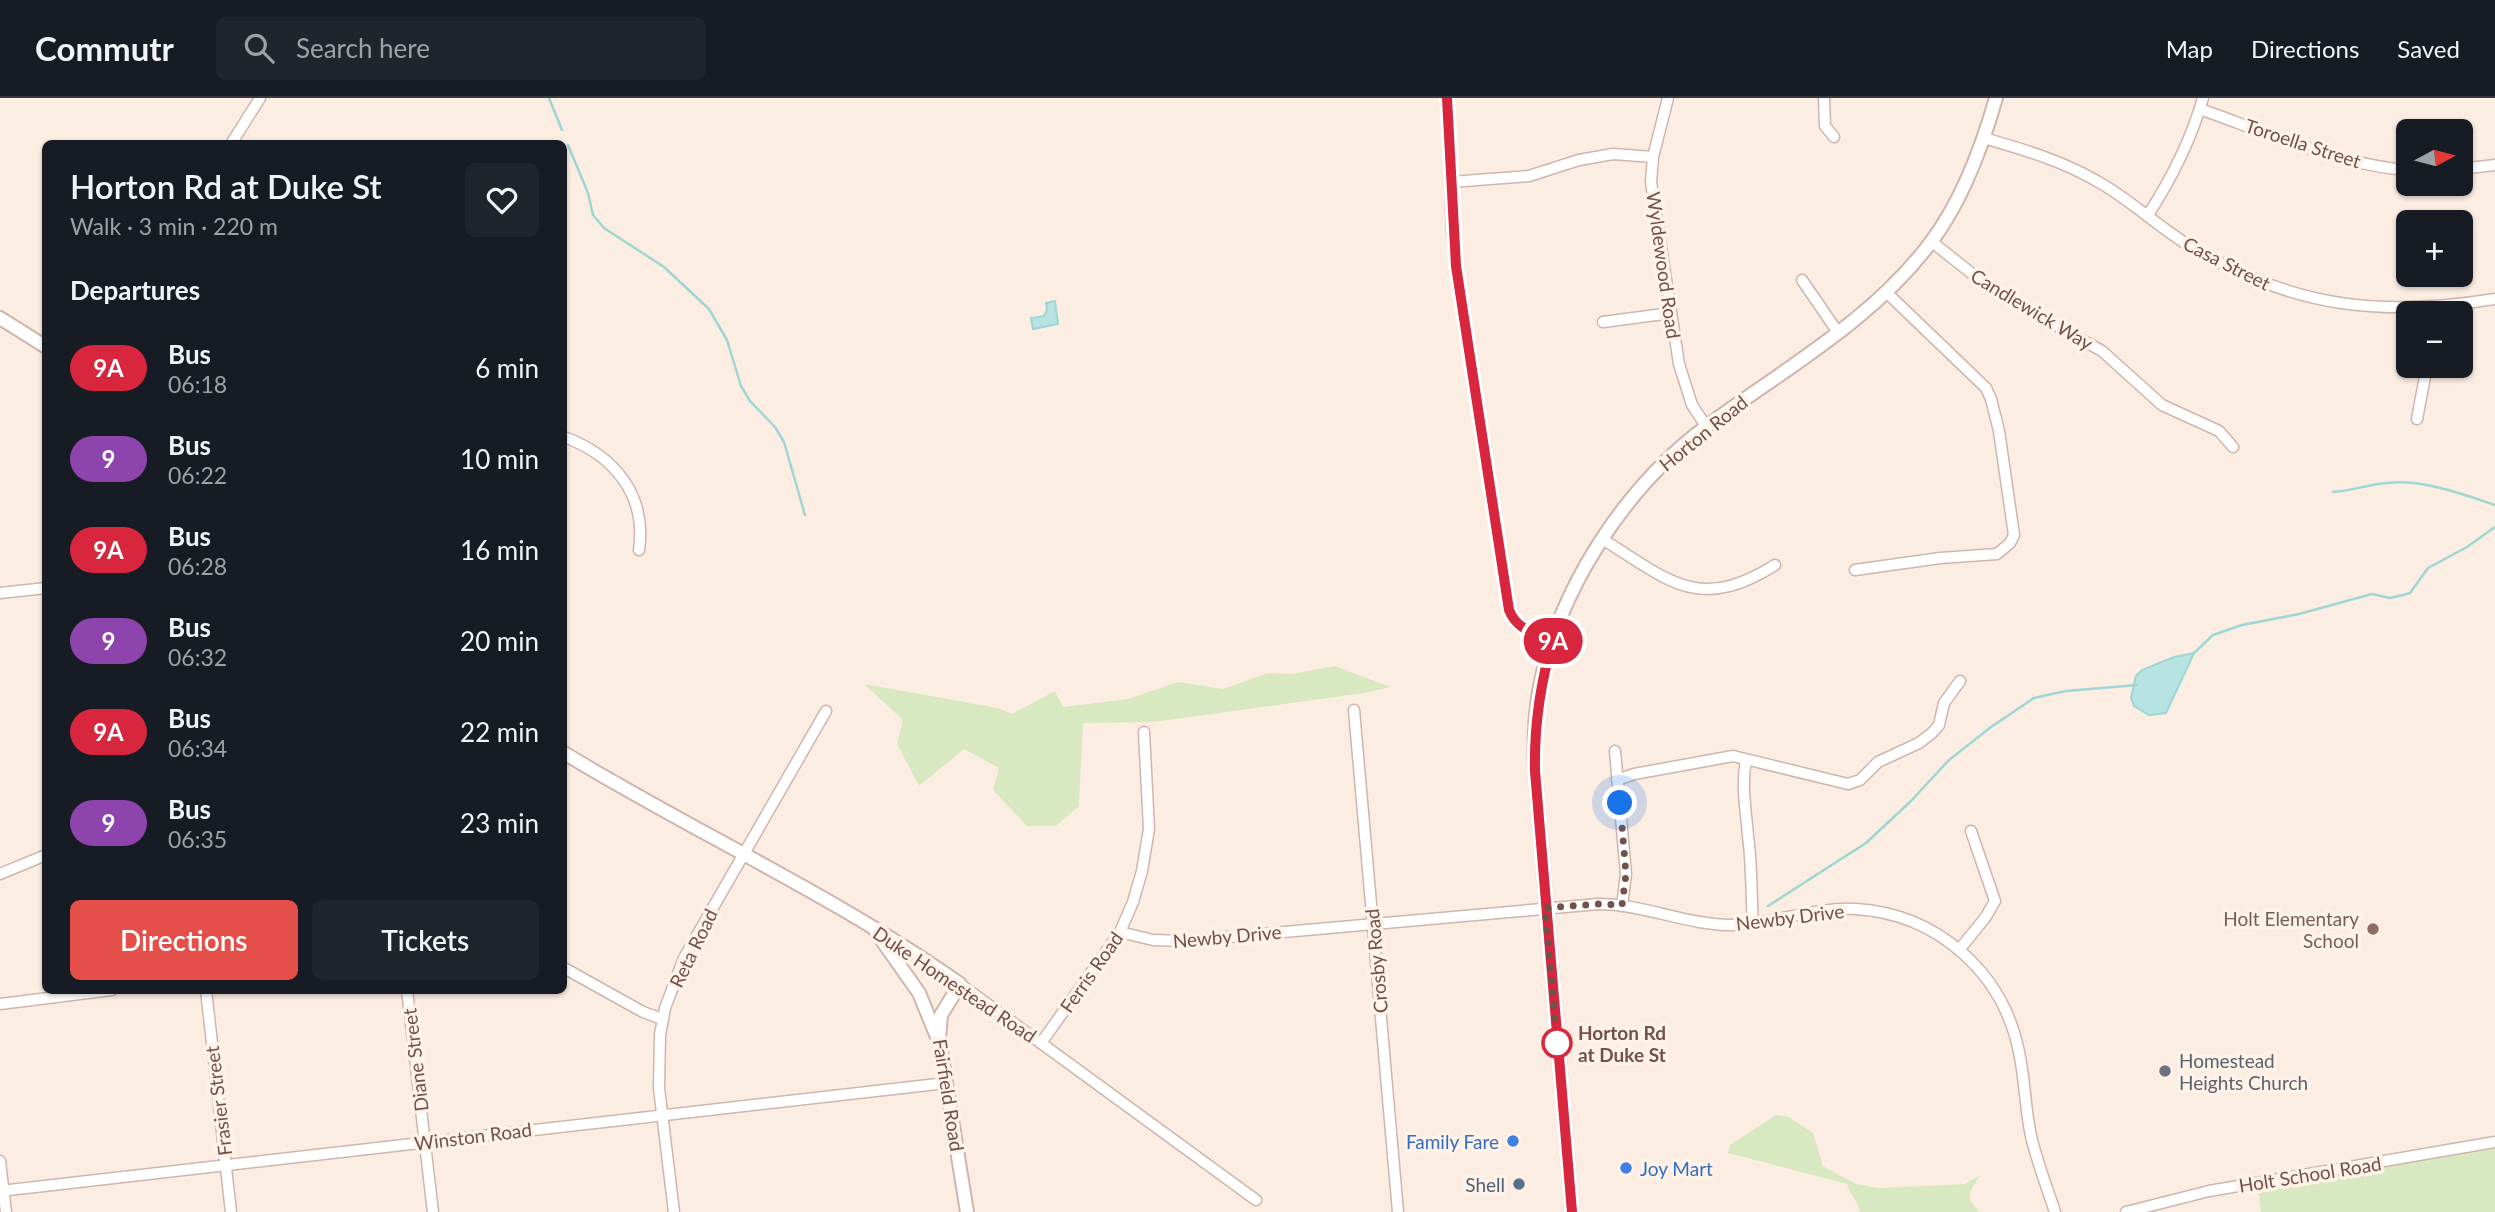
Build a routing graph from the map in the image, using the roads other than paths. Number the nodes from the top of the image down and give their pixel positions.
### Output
1 (260, 98) edge
2 (1447, 98) edge
3 (1668, 98) edge
4 (1824, 98) edge
5 (1996, 98) edge
6 (2203, 98) edge
7 (2200, 109) junction
8 (1834, 137) dead end
9 (1984, 138) junction
10 (234, 140) edge
11 (1653, 158) junction
12 (2495, 165) edge
13 (2473, 168) edge
14 (2396, 169) edge
15 (1451, 182) junction
16 (2148, 215) junction
17 (1931, 242) junction
18 (1802, 281) dead end
19 (1886, 292) junction
20 (2495, 299) edge
21 (2473, 303) edge
22 (2396, 308) edge
23 (1671, 313) junction
24 (0, 318) edge
25 (1603, 322) dead end
26 (1837, 331) junction
27 (42, 344) edge
28 (2425, 378) edge
29 (2417, 419) dead end
30 (1706, 426) junction
31 (567, 439) edge
32 (2233, 447) dead end
33 (1602, 539) junction
34 (639, 550) dead end
35 (1775, 565) dead end
36 (1855, 570) dead end
37 (42, 588) edge
38 (0, 593) edge
39 (1553, 640) junction
40 (1960, 681) dead end
41 (826, 710) dead end
42 (1354, 710) dead end
43 (1144, 732) dead end
44 (1615, 751) dead end
45 (567, 755) edge
46 (1746, 760) junction
47 (1617, 780) junction
48 (1971, 831) dead end
49 (743, 855) junction
50 (42, 857) edge
51 (0, 874) edge
52 (1622, 905) junction
53 (1545, 908) junction
54 (1373, 923) junction
55 (1753, 923) junction
56 (874, 929) junction
57 (1120, 932) junction
58 (1959, 950) junction
59 (567, 970) edge
60 (960, 984) junction
61 (80, 994) edge
62 (206, 994) edge
63 (407, 994) edge
64 (0, 1004) edge
65 (662, 1019) junction
66 (939, 1039) junction
67 (1041, 1043) junction
68 (946, 1083) junction
69 (663, 1115) junction
70 (425, 1142) junction
71 (2495, 1142) edge
72 (0, 1161) edge
73 (226, 1165) junction
74 (2, 1190) edge
75 (1256, 1200) dead end
76 (6, 1212) edge
77 (231, 1212) edge
78 (433, 1212) edge
79 (674, 1212) edge
80 (967, 1212) edge
81 (1398, 1212) edge
82 (1572, 1212) edge
83 (2055, 1212) edge
84 (2126, 1212) edge

1 - 10 street
2 - 15 street
3 - 11 street, Wyldewood Road
4 - 8 street
5 - 9 street, Horton Road
6 - 7 street
7 - 14 street, Toroella Street
7 - 16 street
9 - 16 street, Casa Street
9 - 17 street, Horton Road
11 - 15 street
11 - 23 street, Wyldewood Road
12 - 13 street
15 - 39 street
16 - 22 street, Casa Street
17 - 19 street, Horton Road
17 - 32 street, Candlewick Way
18 - 26 street
19 - 26 street, Horton Road
19 - 36 street
20 - 21 street, Casa Street
23 - 25 street
23 - 30 street, Wyldewood Road
24 - 27 street
26 - 30 street, Horton Road
28 - 29 street
30 - 33 street, Horton Road
31 - 34 street
33 - 35 street
33 - 39 street, Horton Road
37 - 38 street
39 - 53 street, Horton Road
40 - 46 street
41 - 49 street, Reta Road
42 - 54 street, Crosby Road
43 - 57 street, Ferris Road
44 - 47 street
45 - 49 street, Duke Homestead Road
46 - 47 street
46 - 55 street
47 - 52 street
48 - 58 street
49 - 56 street, Duke Homestead Road
49 - 65 street, Reta Road
50 - 51 street
52 - 53 street, Newby Drive
52 - 55 street, Newby Drive
53 - 54 street, Newby Drive
53 - 82 street, Horton Road
54 - 57 street, Newby Drive
54 - 81 street, Crosby Road
55 - 58 street, Newby Drive
56 - 60 street, Duke Homestead Road
56 - 66 street
57 - 67 street, Ferris Road
58 - 83 street, Newby Drive
59 - 65 street
60 - 66 street, Fairfield Road
60 - 67 street, Duke Homestead Road
61 - 64 street
62 - 73 street, Frasier Street
63 - 70 street, Diane Street
65 - 69 street, Reta Road
66 - 68 street, Fairfield Road
67 - 75 street, Duke Homestead Road
68 - 69 street, Winston Road
68 - 80 street, Fairfield Road
69 - 70 street, Winston Road
69 - 79 street, Reta Road
70 - 73 street, Winston Road
70 - 78 street, Diane Street
71 - 84 street, Holt School Road
72 - 74 street
73 - 74 street, Winston Road
73 - 77 street, Frasier Street
74 - 76 street

